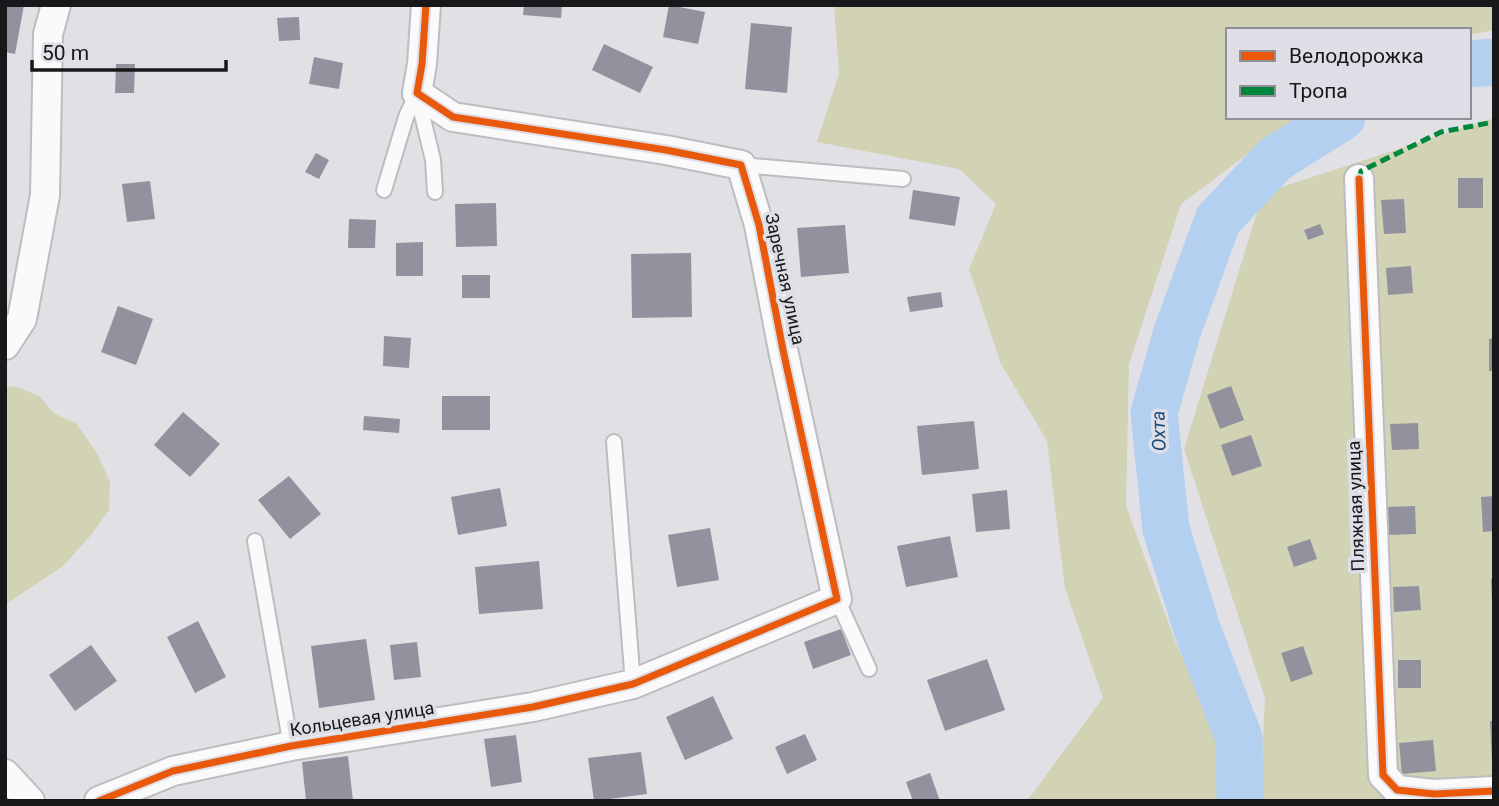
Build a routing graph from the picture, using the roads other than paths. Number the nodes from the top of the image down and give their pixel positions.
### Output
1 (56, 5) edge
2 (425, 5) edge
3 (417, 93) junction
4 (741, 165) junction
5 (903, 179) dead end
6 (1359, 179) dead end
7 (384, 190) dead end
8 (435, 192) dead end
9 (5, 345) edge
10 (614, 442) dead end
11 (255, 541) dead end
12 (837, 599) junction
13 (869, 669) dead end
14 (633, 684) junction
15 (292, 746) junction
16 (5, 774) edge
17 (1494, 791) edge
18 (1433, 798) edge
19 (30, 801) edge
20 (99, 801) edge

1 - 9 street
2 - 3 street
3 - 4 street
3 - 7 lane
3 - 8 lane
4 - 5 lane
4 - 12 street, Заречная улица
6 - 18 street, Пляжная улица
10 - 14 lane
11 - 15 lane
12 - 13 lane
12 - 14 street
14 - 15 street, Кольцевая улица
15 - 20 street, Кольцевая улица
16 - 19 street
17 - 18 street, Пляжная улица

